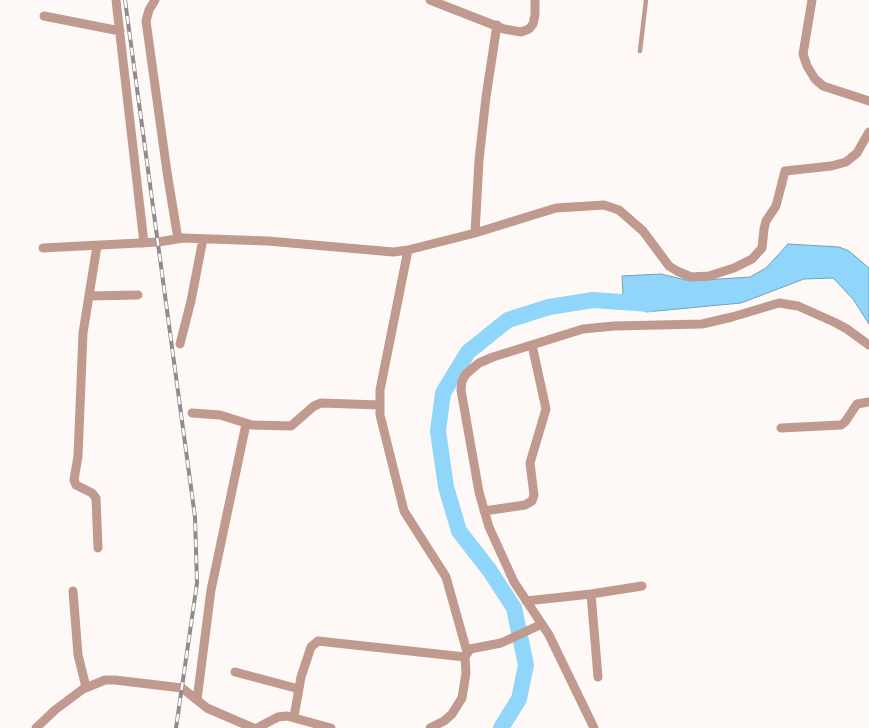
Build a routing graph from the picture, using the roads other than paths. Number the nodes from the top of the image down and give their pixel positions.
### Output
1 (116, 0) edge
2 (155, 0) edge
3 (430, 0) edge
4 (535, 0) edge
5 (646, 0) edge
6 (812, 0) edge
7 (44, 16) dead end
8 (497, 25) junction
9 (120, 31) junction
10 (640, 51) dead end
11 (869, 100) edge
12 (869, 132) edge
13 (475, 233) junction
14 (178, 239) junction
15 (203, 239) junction
16 (144, 243) junction
17 (97, 246) junction
18 (43, 248) dead end
19 (408, 250) junction
20 (138, 295) dead end
21 (89, 296) junction
22 (180, 344) dead end
23 (532, 344) junction
24 (869, 345) edge
25 (869, 402) edge
26 (380, 405) junction
27 (192, 413) dead end
28 (246, 424) junction
29 (781, 428) dead end
30 (484, 511) junction
31 (98, 548) dead end
32 (642, 586) dead end
33 (73, 591) dead end
34 (591, 594) junction
35 (526, 601) junction
36 (542, 624) junction
37 (466, 654) junction
38 (235, 672) dead end
39 (598, 677) dead end
40 (86, 687) junction
41 (299, 689) junction
42 (197, 700) junction
43 (294, 717) junction
44 (36, 728) edge
45 (253, 728) edge
46 (257, 728) edge
47 (331, 728) edge
48 (430, 728) edge
49 (594, 728) edge

1 - 9 street
2 - 14 street
3 - 8 street
4 - 8 street
5 - 10 lane
6 - 11 street
7 - 9 street
8 - 13 street
9 - 16 street
12 - 13 street
13 - 19 street
14 - 15 street
14 - 16 street
15 - 19 street
15 - 22 street
16 - 17 street
17 - 18 street
17 - 21 street
19 - 26 street
20 - 21 street
21 - 31 street
23 - 24 street
23 - 30 street
23 - 30 street
25 - 29 street
26 - 28 street
26 - 37 street
27 - 28 street
28 - 42 street
30 - 35 street
32 - 34 street
33 - 40 street
34 - 35 street
34 - 39 street
35 - 36 street
36 - 37 street
36 - 49 street
37 - 41 street
37 - 48 street
38 - 41 street
40 - 42 street
40 - 44 street
41 - 43 street
42 - 45 street
43 - 46 street
43 - 47 street

